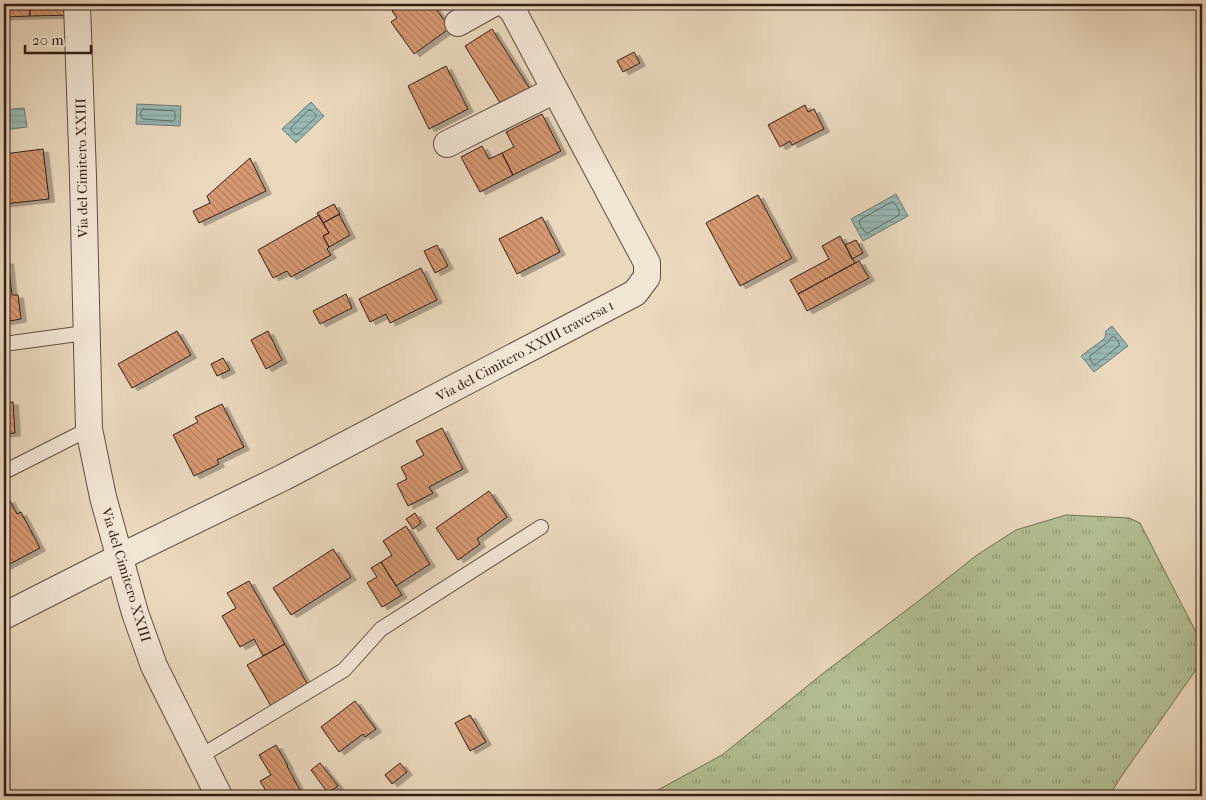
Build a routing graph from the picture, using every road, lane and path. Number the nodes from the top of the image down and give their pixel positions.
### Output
1 (77, 4) edge
2 (492, 4) edge
3 (506, 4) edge
4 (458, 23) dead end
5 (555, 90) junction
6 (447, 144) dead end
7 (86, 333) junction
8 (4, 344) edge
9 (88, 429) junction
10 (4, 472) edge
11 (541, 527) dead end
12 (120, 557) junction
13 (4, 616) edge
14 (199, 757) junction
15 (219, 796) edge

1 - 7 street, Via del Cimitero XXIII
2 - 4 street
3 - 5 street, Via del Cimitero XXIII traversa 1
5 - 6 street
5 - 12 street, Via del Cimitero XXIII traversa 1
7 - 8 lane
7 - 9 street, Via del Cimitero XXIII
9 - 10 lane
9 - 12 street, Via del Cimitero XXIII
11 - 14 lane
12 - 13 street, Via del Cimitero XXIII traversa 1
12 - 14 street, Via del Cimitero XXIII
14 - 15 street, Via del Cimitero XXIII

